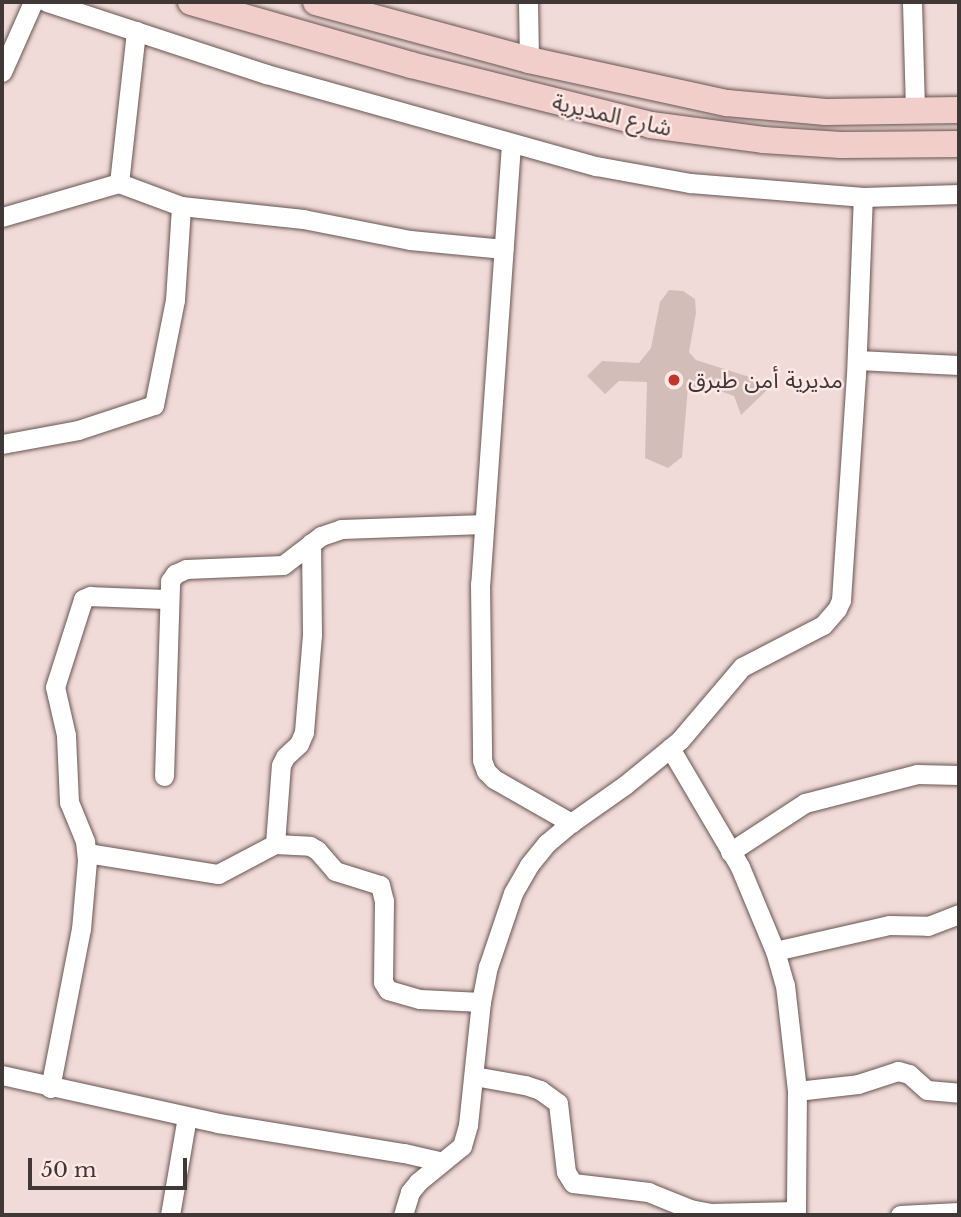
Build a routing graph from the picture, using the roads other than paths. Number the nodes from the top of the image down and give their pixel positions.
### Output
1 (33, 2) edge
2 (47, 2) edge
3 (191, 2) edge
4 (316, 2) edge
5 (528, 2) edge
6 (912, 2) edge
7 (136, 31) junction
8 (529, 60) junction
9 (2, 72) edge
10 (959, 110) edge
11 (915, 111) junction
12 (511, 144) junction
13 (959, 144) edge
14 (119, 183) junction
15 (959, 194) edge
16 (863, 197) junction
17 (181, 206) junction
18 (2, 217) edge
19 (504, 249) junction
20 (857, 360) junction
21 (959, 365) edge
22 (2, 444) edge
23 (484, 524) junction
24 (311, 543) junction
25 (169, 599) junction
26 (670, 748) junction
27 (959, 775) edge
28 (164, 776) dead end
29 (571, 822) junction
30 (275, 844) junction
31 (730, 852) junction
32 (87, 853) junction
33 (959, 914) edge
34 (775, 951) junction
35 (481, 1002) junction
36 (2, 1075) edge
37 (474, 1076) junction
38 (50, 1088) junction
39 (797, 1091) junction
40 (959, 1093) edge
41 (187, 1117) junction
42 (442, 1162) junction
43 (796, 1213) edge
44 (959, 1213) edge
45 (170, 1215) edge
46 (403, 1215) edge
47 (900, 1215) edge

1 - 9 street
2 - 7 street
3 - 13 main road, شارع المديرية
4 - 8 main road, شارع المديرية
5 - 8 street
6 - 11 street
7 - 12 street
7 - 14 street
8 - 11 main road, شارع المديرية
10 - 11 main road, شارع المديرية
12 - 16 street
12 - 19 street
14 - 17 street
14 - 18 street
15 - 16 street
16 - 20 street
17 - 19 street
17 - 22 street
19 - 23 street
20 - 21 street
20 - 26 street
23 - 24 street
23 - 29 street
24 - 25 street
24 - 30 street
25 - 28 street
25 - 32 street
26 - 29 street
26 - 31 street
27 - 31 street
29 - 35 street
30 - 32 street
30 - 35 street
31 - 34 street
32 - 38 street
33 - 34 street
34 - 39 street
35 - 37 street
36 - 38 street
37 - 42 street
37 - 43 street
38 - 41 street
39 - 40 street
39 - 43 street
41 - 42 street
41 - 45 street
42 - 46 street
44 - 47 street

